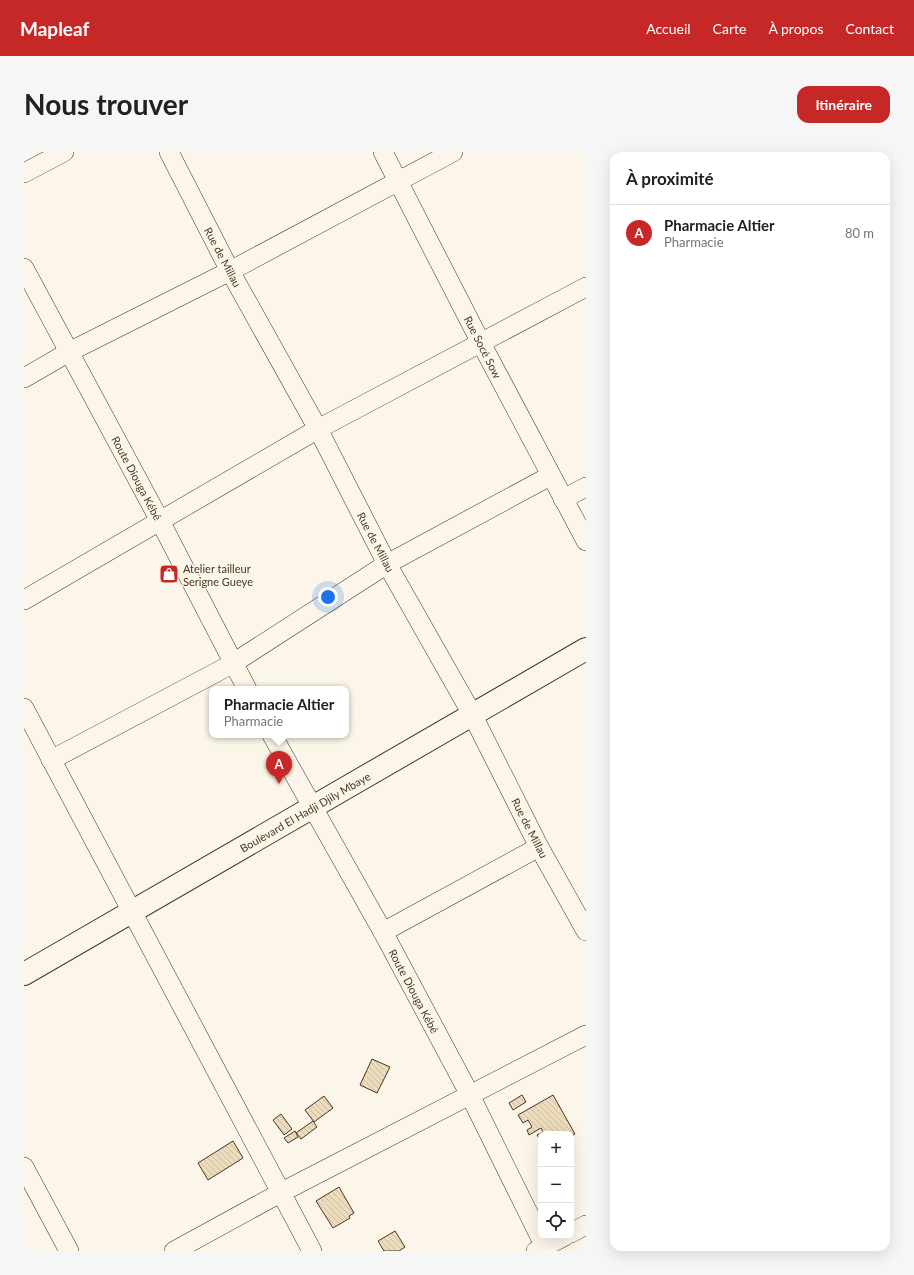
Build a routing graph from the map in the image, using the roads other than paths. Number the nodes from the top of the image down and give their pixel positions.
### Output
1 (64, 152) edge
2 (169, 152) edge
3 (383, 152) edge
4 (453, 152) edge
5 (24, 173) edge
6 (398, 180) junction
7 (24, 268) edge
8 (230, 271) junction
9 (586, 287) edge
10 (481, 343) junction
11 (69, 352) junction
12 (24, 378) edge
13 (318, 429) junction
14 (550, 476) junction
15 (586, 487) edge
16 (563, 499) junction
17 (160, 521) junction
18 (586, 541) edge
19 (387, 564) junction
20 (24, 600) edge
21 (586, 649) edge
22 (232, 664) junction
23 (244, 686) edge
24 (24, 708) edge
25 (472, 714) junction
26 (274, 738) edge
27 (52, 760) junction
28 (312, 808) junction
29 (539, 847) junction
30 (131, 912) junction
31 (586, 931) edge
32 (382, 932) junction
33 (24, 974) edge
34 (586, 1035) edge
35 (470, 1095) junction
36 (24, 1167) edge
37 (282, 1192) junction
38 (586, 1225) edge
39 (574, 1231) edge
40 (560, 1239) edge
41 (543, 1249) edge
42 (69, 1251) edge
43 (174, 1251) edge
44 (312, 1251) edge

1 - 5 street
2 - 8 street, Rue de Millau
3 - 6 street, Rue Socé Sow
4 - 6 street
6 - 8 street
6 - 10 street, Rue Socé Sow
7 - 11 street, Route Diouga Kébé
8 - 11 street
8 - 13 street, Rue de Millau
9 - 10 street
10 - 13 street
10 - 14 street, Rue Socé Sow
11 - 12 street
11 - 17 street, Route Diouga Kébé
13 - 17 street
13 - 19 street, Rue de Millau
14 - 16 street, Rue Socé Sow
14 - 19 street
15 - 16 street
16 - 18 street, Rue Socé Sow
17 - 20 street
17 - 22 street, Route Diouga Kébé
19 - 22 street
19 - 25 street, Rue de Millau
21 - 25 main road, Boulevard El Hadji Djily Mbaye
22 - 23 street, Route Diouga Kébé
22 - 27 street
24 - 27 street
25 - 28 main road, Boulevard El Hadji Djily Mbaye
25 - 29 street, Rue de Millau
26 - 28 street, Route Diouga Kébé
27 - 30 street
28 - 30 main road, Boulevard El Hadji Djily Mbaye
28 - 32 street, Route Diouga Kébé
29 - 31 street, Rue de Millau
29 - 32 street
30 - 33 main road, Boulevard El Hadji Djily Mbaye
30 - 37 street
32 - 35 street, Route Diouga Kébé
34 - 35 street
35 - 37 street
35 - 41 street, Route Diouga Kébé
36 - 42 street
37 - 43 street
37 - 44 street
38 - 39 street
40 - 41 street

